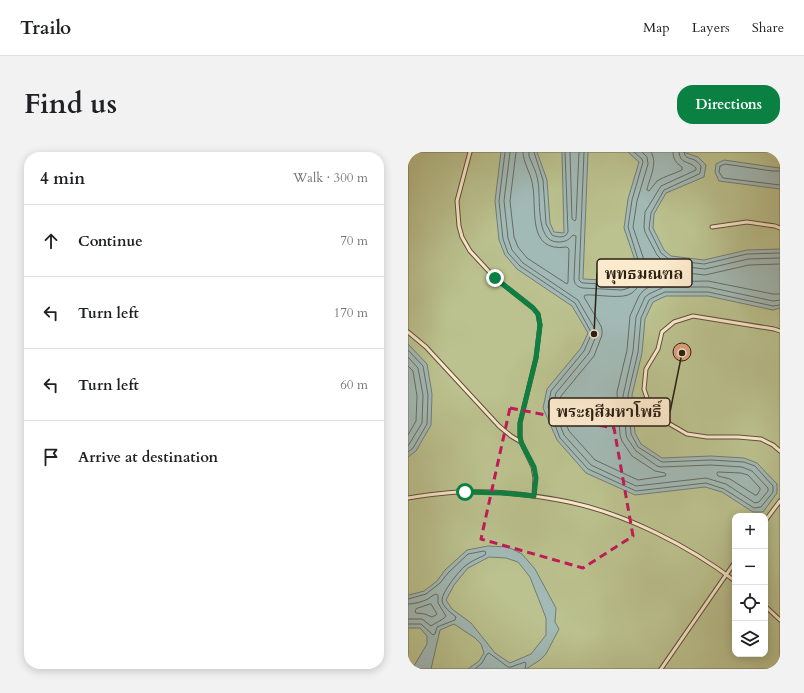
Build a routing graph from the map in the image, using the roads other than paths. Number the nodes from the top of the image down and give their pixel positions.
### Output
1 (470, 152) edge
2 (712, 227) dead end
3 (780, 228) edge
4 (408, 332) edge
5 (780, 332) edge
6 (521, 442) junction
7 (780, 451) edge
8 (534, 496) junction
9 (408, 498) edge
10 (780, 501) edge
11 (768, 517) edge
12 (732, 566) edge
13 (726, 574) junction
14 (732, 579) edge
15 (768, 609) edge
16 (780, 620) edge
17 (661, 669) edge

1 - 6 lane
2 - 3 lane
4 - 6 lane
5 - 7 lane
6 - 8 lane
8 - 9 lane
8 - 13 lane
10 - 11 lane
12 - 13 lane
13 - 14 lane
13 - 17 lane
15 - 16 lane

